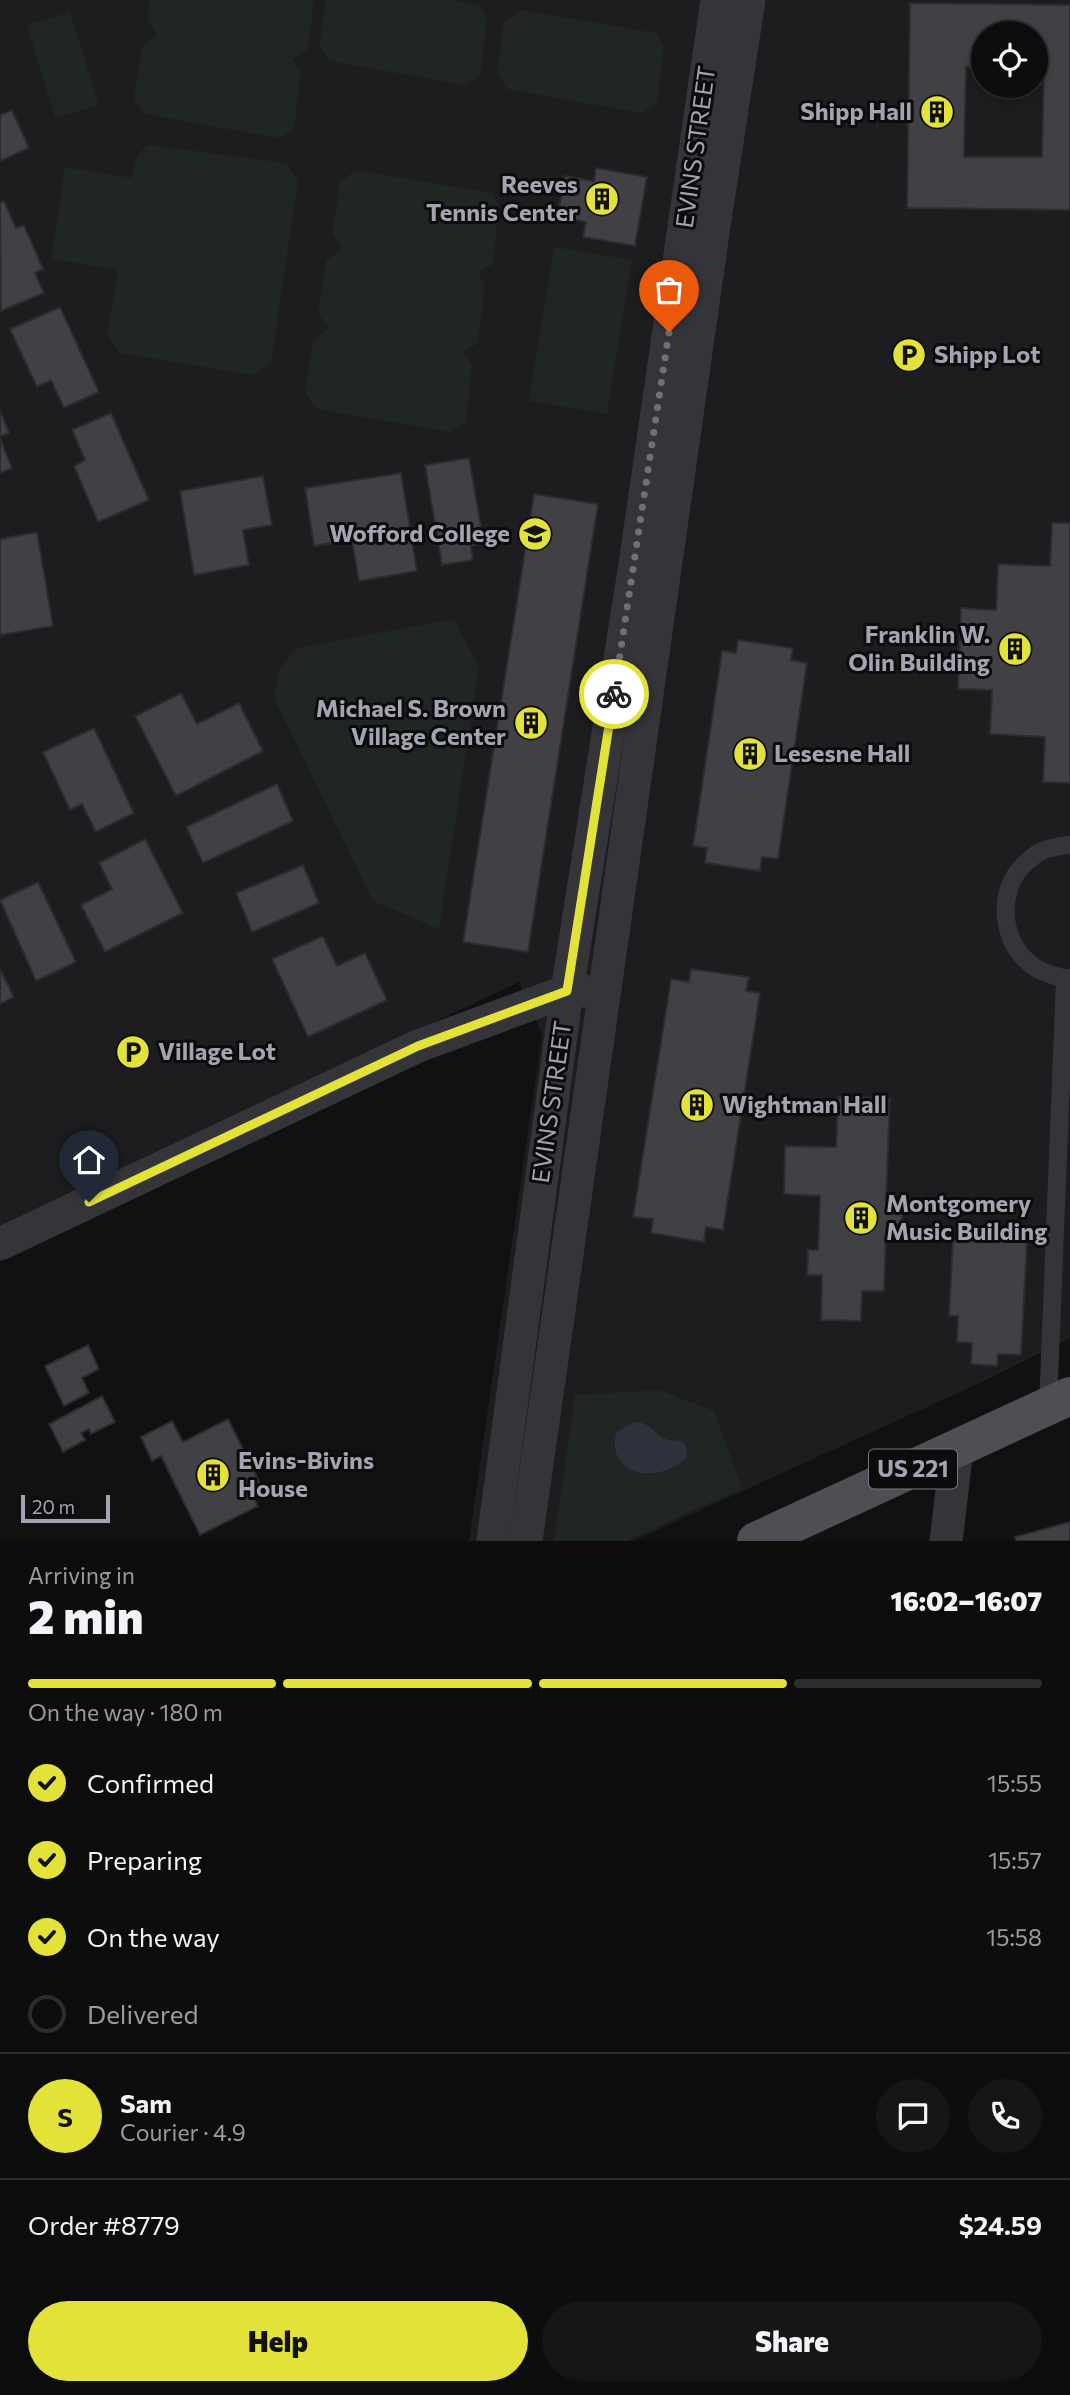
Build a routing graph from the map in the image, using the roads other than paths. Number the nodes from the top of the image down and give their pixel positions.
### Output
1 (717, 0) edge
2 (749, 0) edge
3 (1070, 845) edge
4 (1067, 978) edge
5 (604, 990) junction
6 (567, 991) junction
7 (0, 1244) edge
8 (1059, 1402) edge
9 (957, 1449) junction
10 (492, 1541) edge
11 (526, 1541) edge
12 (756, 1541) edge
13 (946, 1541) edge

1 - 6 street, EVINS STREET
2 - 5 street, EVINS STREET
3 - 4 lane
4 - 8 lane
5 - 6 street
5 - 11 street, EVINS STREET
6 - 7 street
6 - 10 street, EVINS STREET
8 - 9 main road, US 221
9 - 12 main road, US 221
9 - 13 street

